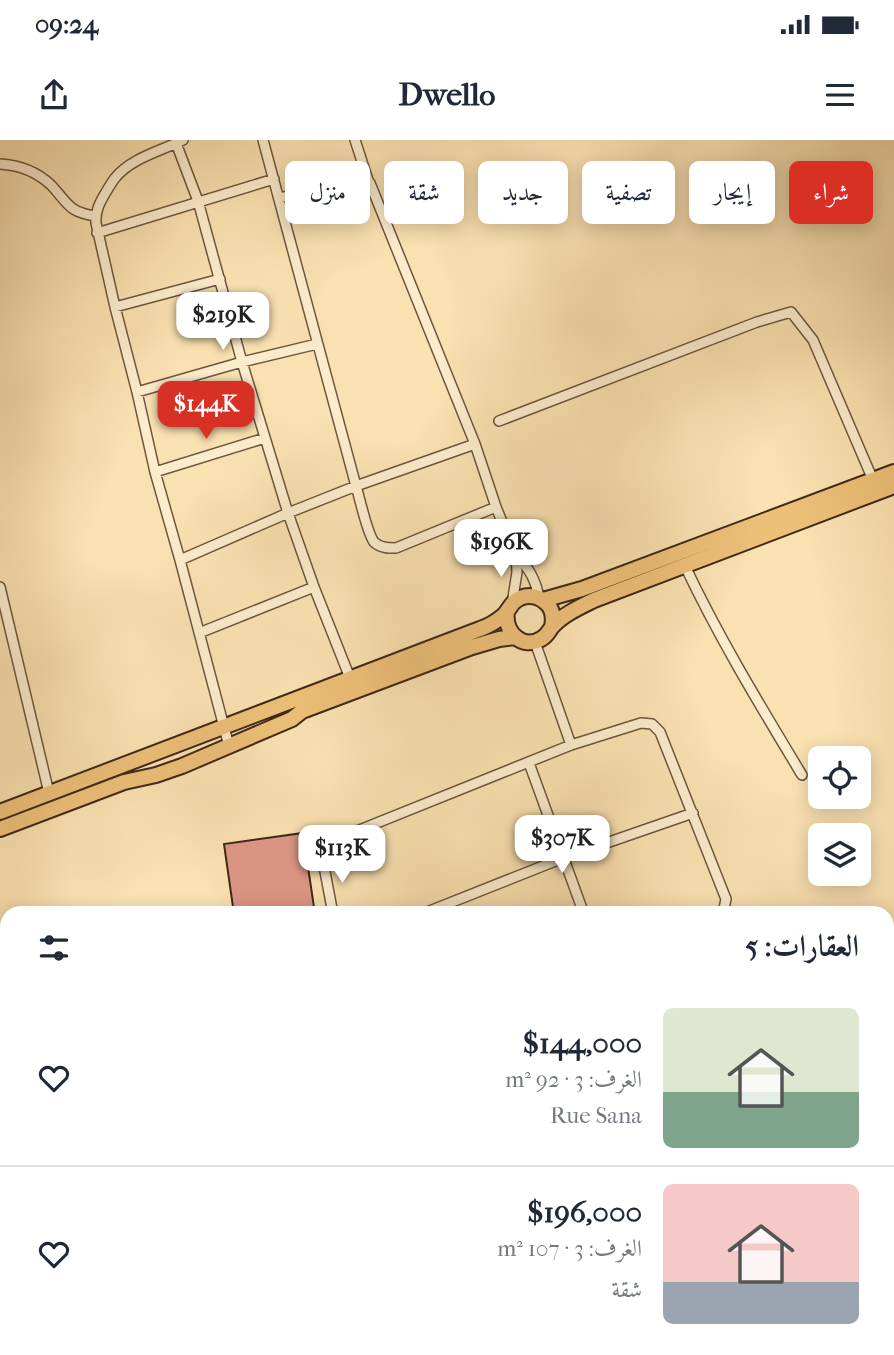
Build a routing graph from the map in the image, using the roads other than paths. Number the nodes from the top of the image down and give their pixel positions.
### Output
1 (263, 140) edge
2 (355, 140) edge
3 (180, 142) edge
4 (362, 161) edge
5 (0, 163) edge
6 (274, 179) junction
7 (370, 184) edge
8 (285, 197) edge
9 (280, 198) junction
10 (198, 201) junction
11 (95, 216) junction
12 (97, 233) junction
13 (220, 279) junction
14 (115, 307) junction
15 (317, 344) junction
16 (242, 362) junction
17 (137, 392) junction
18 (499, 421) dead end
19 (265, 438) junction
20 (475, 444) junction
21 (155, 472) junction
22 (894, 472) edge
23 (873, 480) junction
24 (356, 486) junction
25 (894, 486) edge
26 (496, 507) junction
27 (288, 513) junction
28 (516, 556) junction
29 (180, 559) junction
30 (685, 566) junction
31 (0, 587) edge
32 (314, 587) junction
33 (541, 599) junction
34 (510, 608) junction
35 (552, 627) junction
36 (200, 633) junction
37 (515, 637) junction
38 (535, 642) junction
39 (350, 678) junction
40 (223, 727) junction
41 (571, 745) junction
42 (229, 746) junction
43 (529, 763) junction
44 (802, 775) dead end
45 (49, 793) junction
46 (0, 812) edge
47 (693, 813) junction
48 (0, 829) edge
49 (563, 858) junction
50 (331, 906) edge
51 (442, 906) edge
52 (581, 906) edge
53 (725, 906) edge

1 - 6 street
2 - 4 street
3 - 10 street
3 - 11 street
5 - 11 street
6 - 9 street
6 - 10 street
7 - 20 street
8 - 9 street
9 - 15 street
10 - 12 street
10 - 13 street
11 - 12 street
12 - 14 street
13 - 14 street
13 - 16 street
14 - 17 street
15 - 16 street
15 - 24 street
16 - 17 street
16 - 19 street
17 - 21 street
18 - 23 street
19 - 21 street
19 - 27 street
20 - 24 street
20 - 26 street
21 - 29 street
22 - 23 main road
23 - 33 main road
24 - 26 street
24 - 27 street
25 - 30 main road
26 - 28 street
27 - 29 street
27 - 32 street
28 - 33 street
28 - 34 street
29 - 36 street
30 - 35 main road
30 - 44 street
31 - 45 street
32 - 36 street
32 - 39 street
33 - 34 main road
33 - 35 main road
34 - 37 main road
34 - 39 main road
35 - 38 main road
36 - 40 street
37 - 38 main road
37 - 42 main road
38 - 41 street
39 - 40 main road
40 - 42 street
40 - 45 main road
41 - 43 street
41 - 47 street
42 - 48 main road
43 - 49 street
43 - 50 street
45 - 46 main road
47 - 49 street
47 - 53 street
49 - 51 street
49 - 52 street

